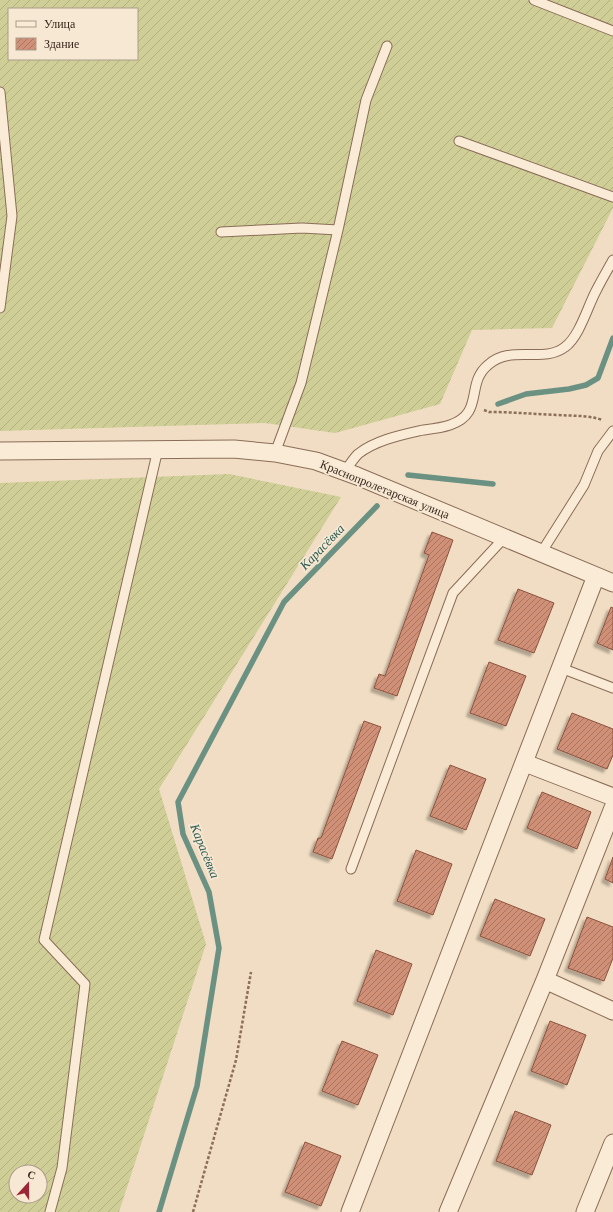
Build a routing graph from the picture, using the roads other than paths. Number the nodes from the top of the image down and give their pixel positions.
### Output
1 (534, 0) edge
2 (613, 31) edge
3 (387, 46) dead end
4 (0, 92) edge
5 (459, 141) dead end
6 (613, 197) edge
7 (338, 230) junction
8 (221, 232) dead end
9 (613, 260) edge
10 (0, 308) edge
11 (613, 431) edge
12 (158, 449) junction
13 (0, 451) edge
14 (275, 453) junction
15 (345, 471) junction
16 (504, 538) junction
17 (541, 553) junction
18 (596, 576) junction
19 (613, 583) edge
20 (561, 668) junction
21 (613, 688) edge
22 (525, 763) junction
23 (613, 797) edge
24 (613, 808) edge
25 (351, 869) dead end
26 (545, 980) junction
27 (613, 1011) edge
28 (613, 1143) edge
29 (50, 1212) edge
30 (350, 1212) edge
31 (448, 1212) edge
32 (585, 1212) edge

1 - 2 lane
3 - 7 lane
4 - 10 lane
5 - 6 lane
7 - 8 lane
7 - 14 lane
9 - 15 lane
11 - 17 lane
12 - 13 street, Краснопролетарская улица
12 - 14 street, Краснопролетарская улица
12 - 29 lane
14 - 15 street, Краснопролетарская улица
15 - 16 street, Краснопролетарская улица
16 - 17 street, Краснопролетарская улица
16 - 25 lane
17 - 18 street, Краснопролетарская улица
18 - 19 street, Краснопролетарская улица
18 - 20 street
20 - 21 lane
20 - 22 street
22 - 23 street
22 - 30 street
24 - 26 street
26 - 27 street
26 - 31 street
28 - 32 street

